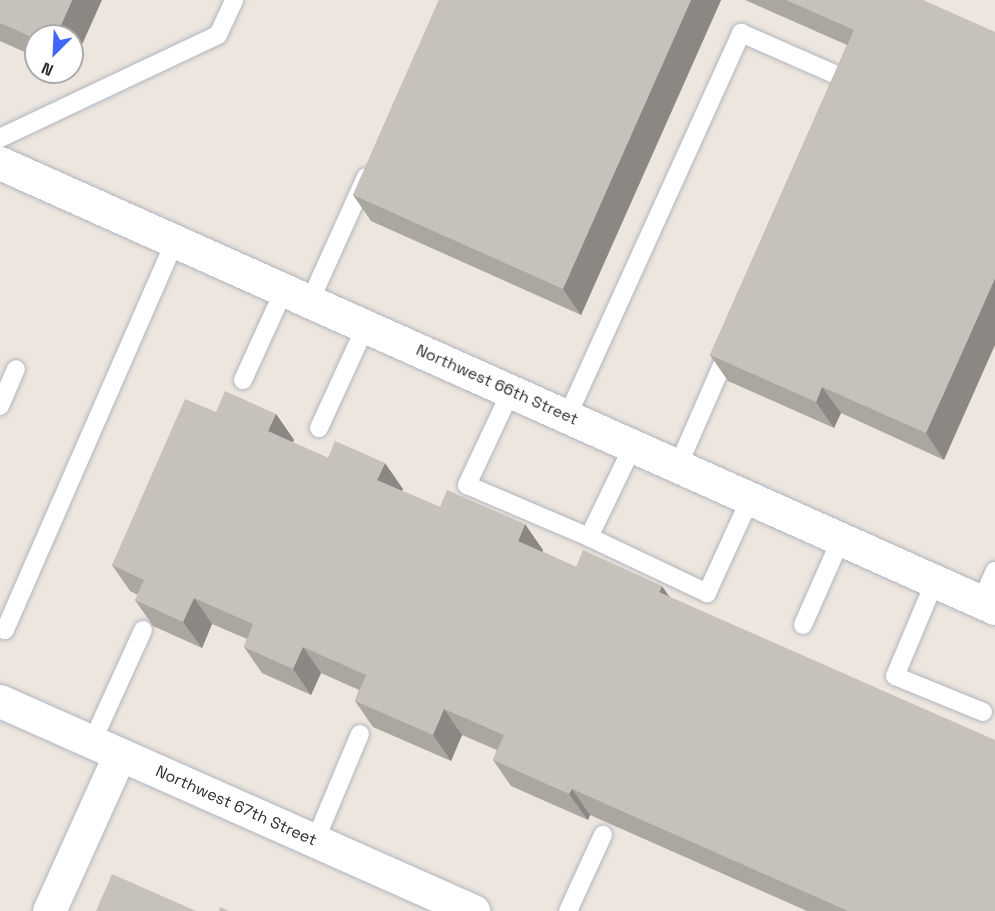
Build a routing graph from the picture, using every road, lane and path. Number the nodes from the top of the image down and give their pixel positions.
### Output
1 (234, 0) edge
2 (837, 100) edge
3 (0, 138) edge
4 (373, 162) edge
5 (0, 163) edge
6 (175, 241) junction
7 (297, 296) junction
8 (366, 326) junction
9 (734, 337) edge
10 (16, 369) dead end
11 (243, 380) dead end
12 (511, 391) junction
13 (0, 406) edge
14 (567, 417) junction
15 (319, 428) dead end
16 (633, 446) junction
17 (678, 466) junction
18 (750, 499) junction
19 (589, 537) junction
20 (841, 539) junction
21 (995, 571) edge
22 (935, 581) junction
23 (988, 605) edge
24 (803, 625) dead end
25 (0, 628) edge
26 (143, 630) edge
27 (0, 701) edge
28 (983, 712) dead end
29 (360, 734) edge
30 (106, 748) junction
31 (603, 835) dead end
32 (315, 841) junction
33 (49, 911) edge
34 (473, 911) edge
35 (568, 911) edge

1 - 3 lane
2 - 14 lane
4 - 7 lane
5 - 6 street, Northwest 66th Street
6 - 7 street, Northwest 66th Street
6 - 25 lane
7 - 8 street, Northwest 66th Street
7 - 11 lane
8 - 12 street, Northwest 66th Street
8 - 15 lane
9 - 17 lane
10 - 13 lane
12 - 14 street, Northwest 66th Street
12 - 19 lane
14 - 16 street, Northwest 66th Street
16 - 17 street, Northwest 66th Street
16 - 19 lane
17 - 18 street, Northwest 66th Street
18 - 19 lane
18 - 20 street, Northwest 66th Street
20 - 22 street, Northwest 66th Street
20 - 24 lane
21 - 23 lane
22 - 23 street, Northwest 66th Street
22 - 28 lane
26 - 30 lane
27 - 30 street, Northwest 67th Street
29 - 32 lane
30 - 32 street, Northwest 67th Street
30 - 33 street
31 - 35 lane
32 - 34 street, Northwest 67th Street

